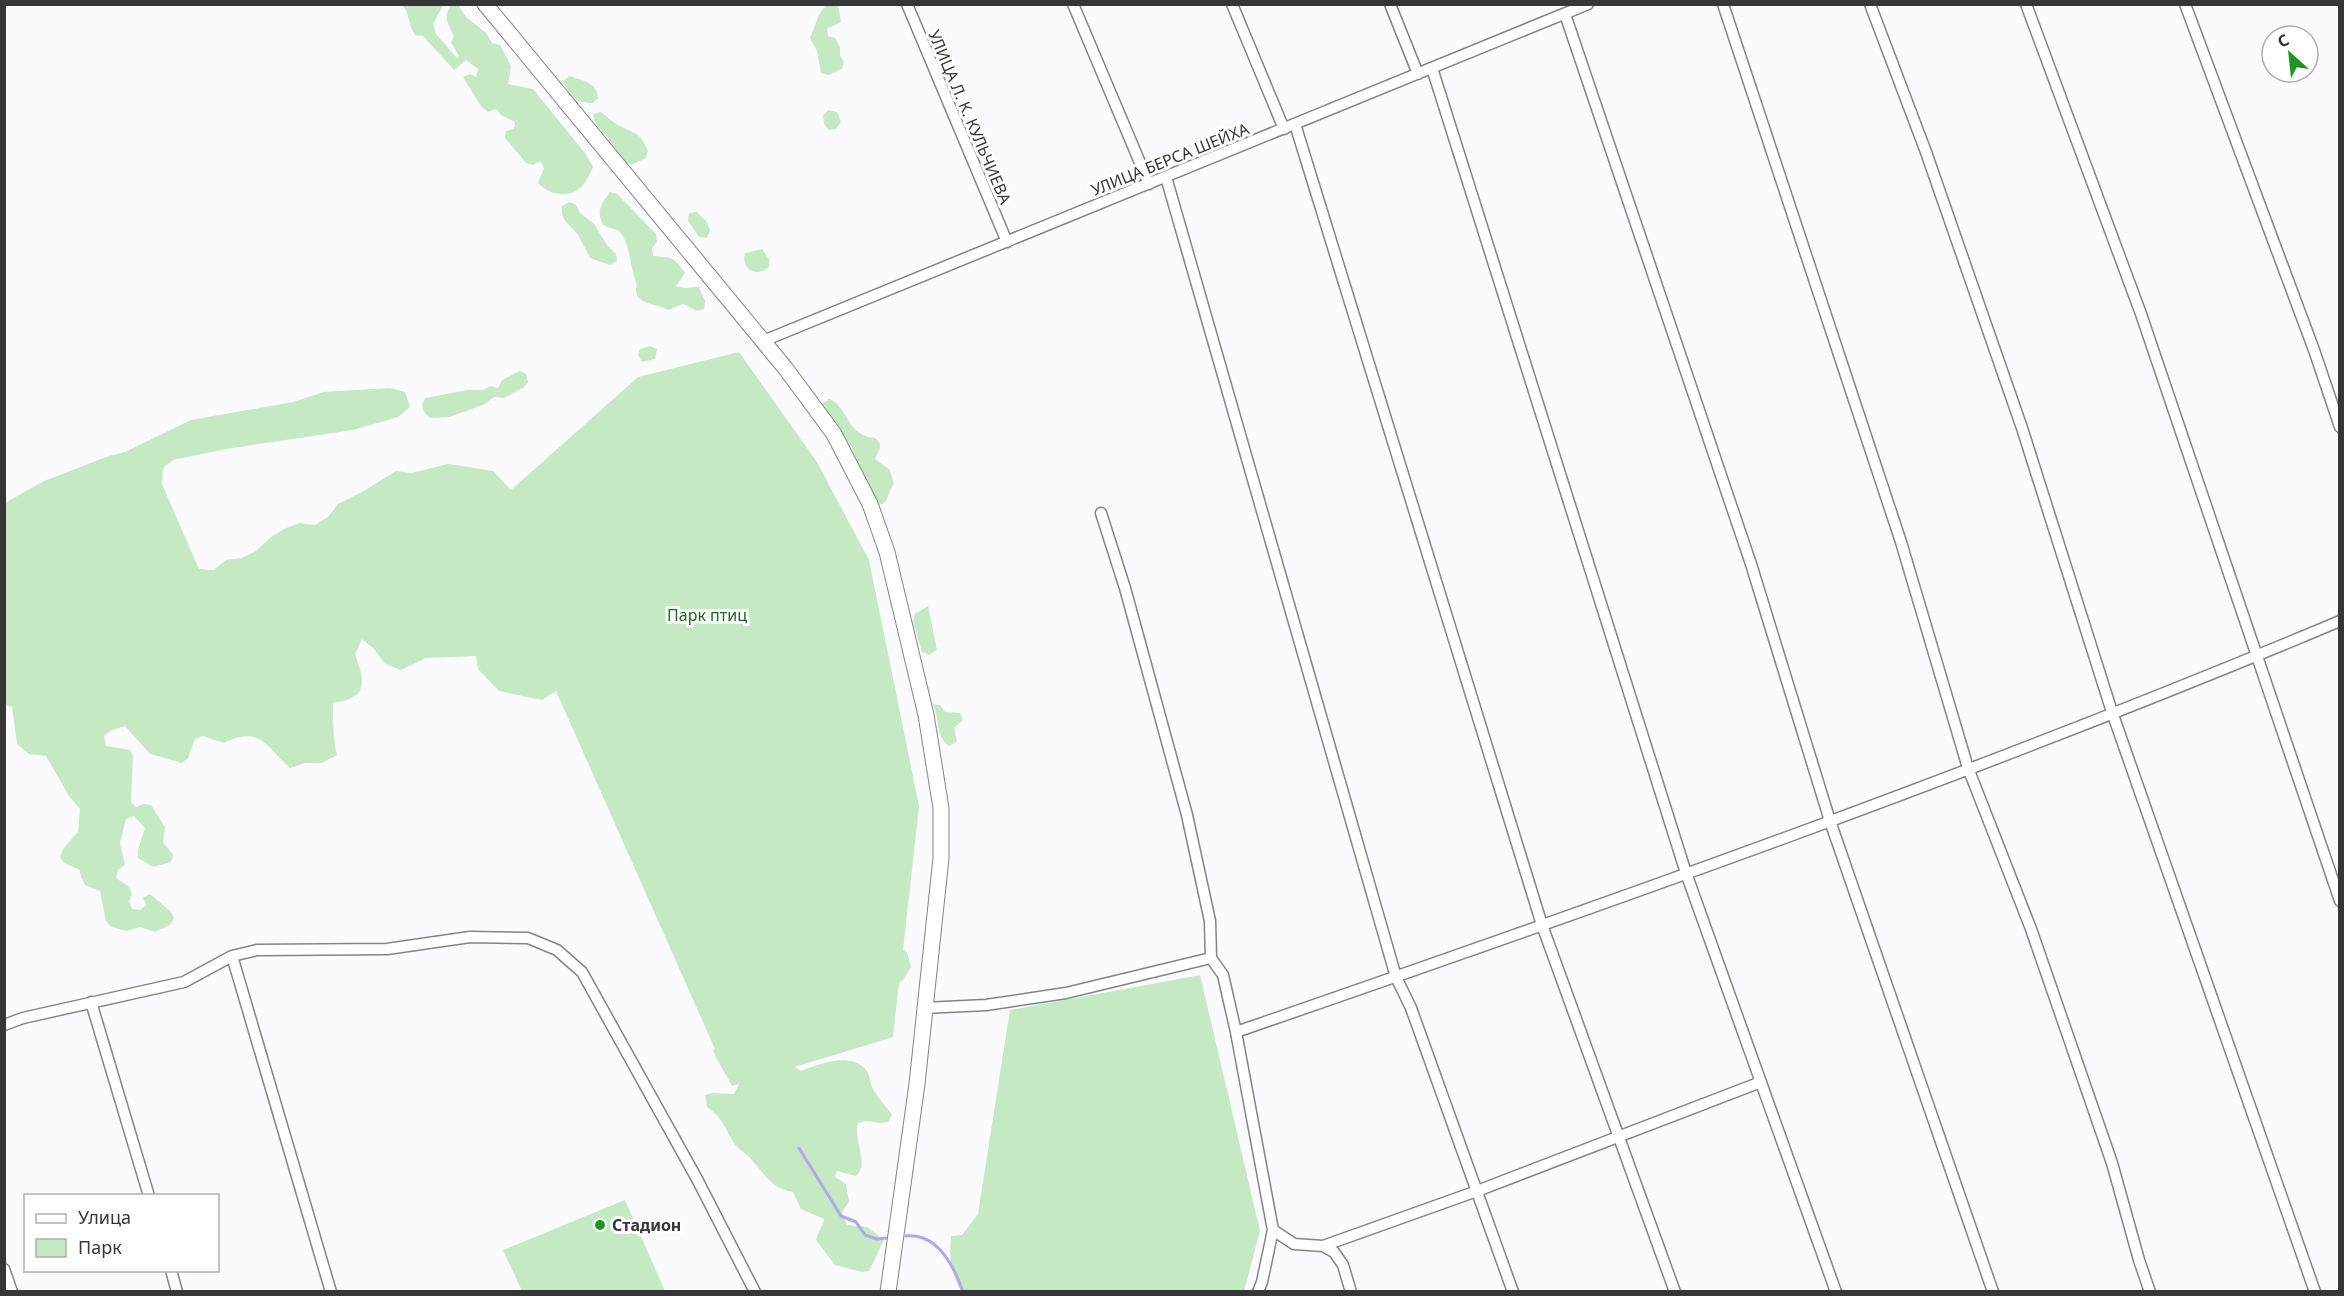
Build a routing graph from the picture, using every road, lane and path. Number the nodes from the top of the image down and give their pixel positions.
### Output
1 (485, 4) edge
2 (907, 4) edge
3 (1073, 4) edge
4 (1232, 4) edge
5 (1390, 4) edge
6 (1588, 4) edge
7 (1723, 4) edge
8 (1870, 4) edge
9 (2026, 4) edge
10 (2185, 4) edge
11 (1565, 14) junction
12 (1432, 68) junction
13 (1418, 74) junction
14 (1295, 124) junction
15 (1284, 129) junction
16 (1166, 177) junction
17 (1149, 184) junction
18 (1007, 242) junction
19 (763, 341) junction
20 (2340, 427) edge
21 (1101, 513) dead end
22 (2340, 621) edge
23 (2256, 654) junction
24 (2112, 712) junction
25 (1968, 768) junction
26 (1830, 821) junction
27 (1686, 873) junction
28 (2340, 901) edge
29 (1542, 926) junction
30 (232, 956) junction
31 (1211, 958) junction
32 (1396, 977) junction
33 (91, 1002) junction
34 (924, 1008) junction
35 (4, 1025) edge
36 (1236, 1032) junction
37 (1761, 1082) junction
38 (1618, 1136) junction
39 (1477, 1191) junction
40 (147, 1194) edge
41 (1273, 1230) junction
42 (1323, 1246) junction
43 (4, 1269) edge
44 (172, 1272) edge
45 (12, 1292) edge
46 (177, 1292) edge
47 (331, 1292) edge
48 (755, 1292) edge
49 (888, 1292) edge
50 (1258, 1292) edge
51 (1351, 1292) edge
52 (1513, 1292) edge
53 (1675, 1292) edge
54 (1836, 1292) edge
55 (1993, 1292) edge
56 (2150, 1292) edge
57 (2315, 1292) edge

1 - 19 main road
2 - 18 street, УЛИЦА Л. К. КУЛЬЧИЕВА
3 - 17 street
4 - 15 street
5 - 13 street
6 - 11 street, УЛИЦА БЕРСА ШЕЙХА
7 - 25 street
8 - 24 street
9 - 23 street
10 - 20 street
11 - 12 street, УЛИЦА БЕРСА ШЕЙХА
11 - 26 street
12 - 13 street, УЛИЦА БЕРСА ШЕЙХА
12 - 27 street
13 - 14 street, УЛИЦА БЕРСА ШЕЙХА
14 - 15 street, УЛИЦА БЕРСА ШЕЙХА
14 - 29 street
15 - 16 street, УЛИЦА БЕРСА ШЕЙХА
16 - 17 street, УЛИЦА БЕРСА ШЕЙХА
16 - 32 street
17 - 18 street, УЛИЦА БЕРСА ШЕЙХА
18 - 19 street, УЛИЦА БЕРСА ШЕЙХА
19 - 34 main road
21 - 31 street
22 - 23 street
23 - 24 street
23 - 28 street
24 - 25 street
24 - 57 street
25 - 26 street
25 - 56 street
26 - 27 street
26 - 55 street
27 - 29 street
27 - 37 street
29 - 32 street
29 - 38 street
30 - 33 street
30 - 47 street
30 - 48 street
31 - 34 street
31 - 36 street
32 - 36 street
32 - 39 street
33 - 35 street
33 - 40 street
34 - 49 main road
36 - 41 street
37 - 38 street
37 - 54 street
38 - 39 street
38 - 53 street
39 - 42 street
39 - 52 street
41 - 42 street
41 - 50 street
42 - 51 street
43 - 45 street
44 - 46 street

